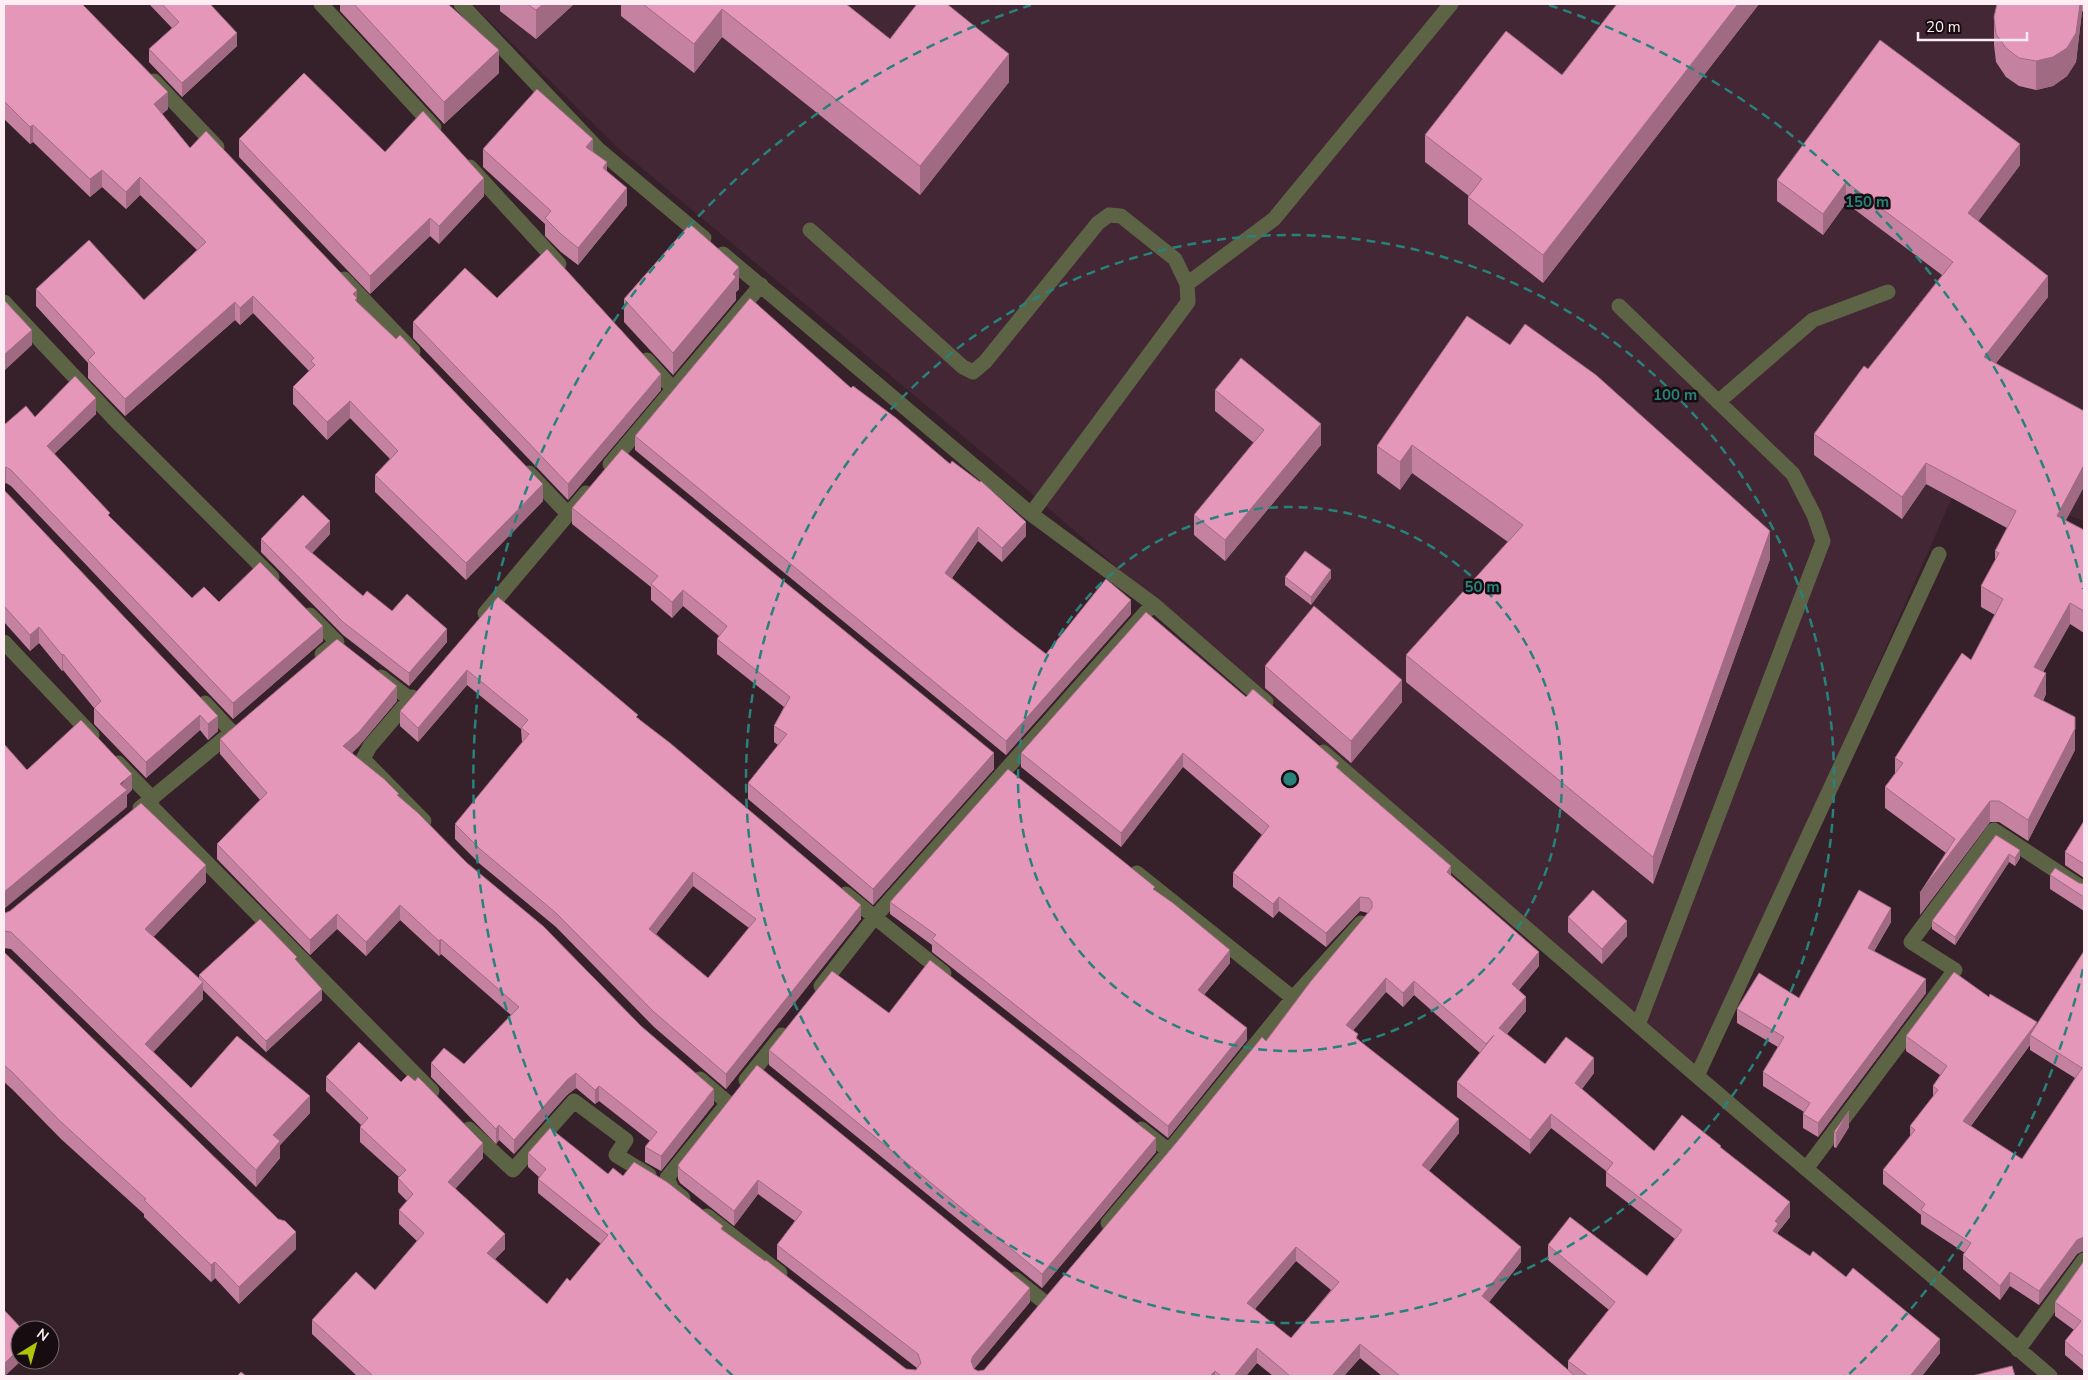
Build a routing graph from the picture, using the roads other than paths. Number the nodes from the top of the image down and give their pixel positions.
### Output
1 (321, 4) edge
2 (461, 4) edge
3 (1451, 4) edge
4 (142, 68) edge
5 (441, 134) edge
6 (224, 154) edge
7 (461, 156) edge
8 (810, 230) dead end
9 (334, 269) edge
10 (567, 272) edge
11 (1187, 284) junction
12 (761, 286) junction
13 (1888, 292) dead end
14 (4, 302) edge
15 (1619, 306) dead end
16 (640, 352) edge
17 (424, 363) edge
18 (673, 388) junction
19 (1718, 402) junction
20 (520, 463) edge
21 (568, 514) junction
22 (1031, 514) junction
23 (1939, 554) dead end
24 (281, 586) edge
25 (1152, 604) junction
26 (302, 607) edge
27 (478, 621) edge
28 (4, 642) edge
29 (337, 642) junction
30 (351, 653) edge
31 (314, 661) edge
32 (366, 665) edge
33 (422, 685) edge
34 (198, 696) edge
35 (410, 699) junction
36 (1280, 714) edge
37 (1310, 740) edge
38 (1003, 765) junction
39 (1022, 780) edge
40 (150, 800) junction
41 (132, 815) edge
42 (434, 830) edge
43 (1123, 861) edge
44 (836, 886) edge
45 (2084, 890) edge
46 (874, 918) junction
47 (1364, 920) edge
48 (952, 979) edge
49 (813, 996) edge
50 (1293, 998) junction
51 (794, 1020) edge
52 (1638, 1025) junction
53 (692, 1072) edge
54 (1697, 1076) junction
55 (728, 1103) junction
56 (444, 1104) edge
57 (458, 1118) edge
58 (1130, 1120) edge
59 (1168, 1151) junction
60 (1806, 1168) junction
61 (672, 1189) junction
62 (1100, 1234) edge
63 (2084, 1260) edge
64 (1004, 1270) edge
65 (788, 1280) edge
66 (1056, 1286) edge
67 (2018, 1350) junction
68 (2050, 1376) edge

1 - 5 street
2 - 12 street
3 - 11 street
4 - 6 street
7 - 10 street
8 - 11 street
9 - 17 street
11 - 22 street
12 - 18 street
12 - 22 street
13 - 19 street
14 - 24 street
15 - 19 street
16 - 18 street
18 - 21 street
19 - 52 street
20 - 21 street
21 - 27 street
22 - 25 street
23 - 54 street
25 - 36 street
25 - 38 street
26 - 29 street
28 - 40 street
29 - 30 street
29 - 31 street
32 - 35 street
33 - 35 street
34 - 40 street
35 - 42 street
37 - 52 street
38 - 39 street
38 - 46 street
40 - 41 street
40 - 56 street
43 - 50 street
44 - 46 street
45 - 60 street
46 - 48 street
46 - 49 street
47 - 50 street
50 - 59 street
51 - 55 street
52 - 54 street
53 - 55 street
54 - 60 street
55 - 61 street
57 - 61 street
58 - 59 street
59 - 62 street
60 - 67 street
61 - 65 street
63 - 67 street
64 - 66 street
67 - 68 street

